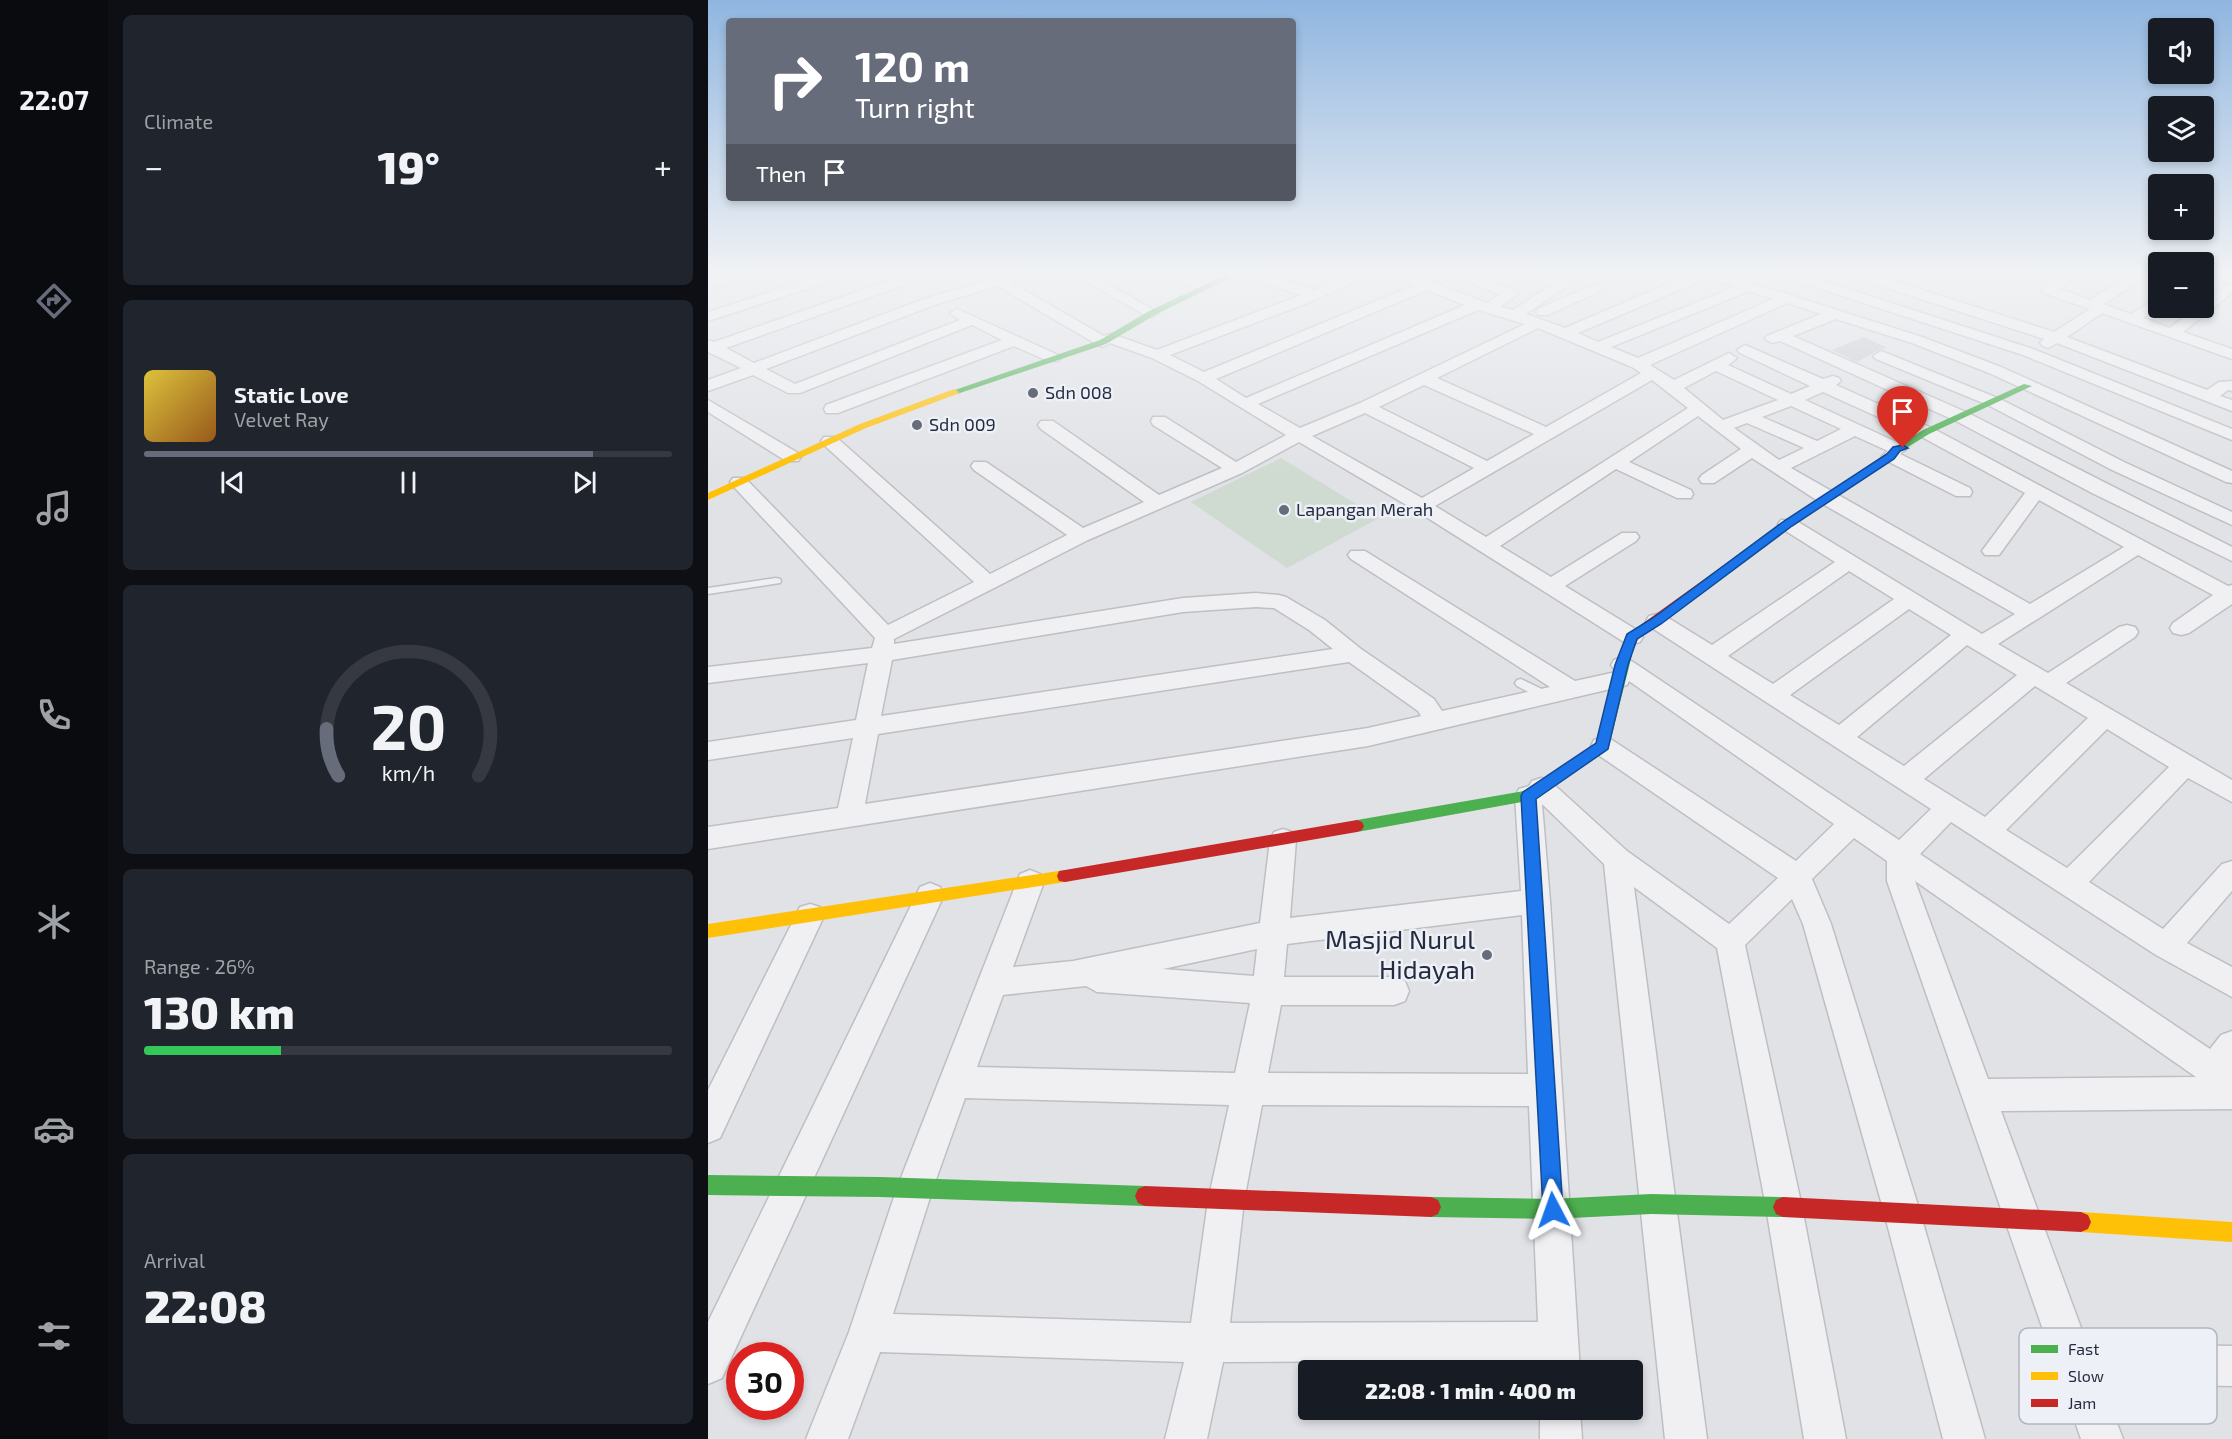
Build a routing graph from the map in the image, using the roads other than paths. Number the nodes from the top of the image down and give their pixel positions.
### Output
1 (730, 339) edge
2 (833, 339) edge
3 (923, 339) edge
4 (1198, 339) edge
5 (1298, 339) edge
6 (1402, 339) edge
7 (1491, 339) edge
8 (1580, 339) edge
9 (1617, 339) edge
10 (1704, 339) edge
11 (1773, 339) edge
12 (1788, 339) edge
13 (1990, 339) edge
14 (2055, 339) edge
15 (2060, 339) edge
16 (2193, 339) edge
17 (1015, 340) joint
18 (1107, 340) joint
19 (1917, 340) joint
20 (2203, 343) junction
21 (710, 346) edge
22 (1598, 347) junction
23 (1745, 350) junction
24 (2225, 351) edge
25 (2028, 352) junction
26 (1157, 355) junction
27 (1881, 356) junction
28 (1053, 358) junction
29 (2232, 359) edge
30 (1715, 365) junction
31 (1646, 368) junction
32 (755, 369) junction
33 (1856, 370) junction
34 (1995, 370) junction
35 (1204, 378) junction
36 (1423, 378) junction
37 (1824, 385) junction
38 (708, 386) edge
39 (2027, 386) junction
40 (2232, 386) edge
41 (1673, 387) junction
42 (794, 390) junction
43 (2208, 397) junction
44 (1790, 401) junction
45 (1994, 402) junction
46 (1245, 404) junction
47 (708, 405) edge
48 (2232, 406) edge
49 (1366, 407) junction
50 (832, 409) junction
51 (1698, 409) junction
52 (1748, 417) junction
53 (1962, 417) junction
54 (1159, 421) dead end
55 (1047, 425) dead end
56 (863, 426) junction
57 (1721, 427) junction
58 (1855, 429) junction
59 (1926, 432) junction
60 (1547, 434) junction
61 (1299, 435) junction
62 (2232, 435) edge
63 (830, 441) junction
64 (1818, 448) junction
65 (1752, 450) junction
66 (1894, 453) junction
67 (792, 457) junction
68 (1615, 462) junction
69 (980, 466) dead end
70 (1487, 468) junction
71 (1778, 468) junction
72 (1236, 469) junction
73 (2232, 478) edge
74 (1708, 479) dead end
75 (740, 482) junction
76 (2036, 491) junction
77 (1963, 492) dead end
78 (1684, 494) dead end
79 (708, 497) edge
80 (1828, 499) junction
81 (1158, 503) junction
82 (1422, 506) junction
83 (2232, 519) edge
84 (1788, 524) junction
85 (1081, 536) junction
86 (1629, 537) dead end
87 (1487, 545) junction
88 (2137, 547) junction
89 (1992, 551) dead end
90 (1358, 555) dead end
91 (2232, 555) edge
92 (1848, 562) junction
93 (776, 581) dead end
94 (988, 583) junction
95 (1551, 586) junction
96 (708, 591) edge
97 (2231, 595) edge
98 (1910, 598) junction
99 (2030, 613) junction
100 (1657, 621) junction
101 (2181, 628) dead end
102 (2127, 632) dead end
103 (1632, 637) junction
104 (1974, 639) junction
105 (883, 645) junction
106 (1353, 654) junction
107 (1712, 656) junction
108 (1620, 672) junction
109 (708, 675) edge
110 (2042, 678) junction
111 (1521, 683) dead end
112 (1572, 690) junction
113 (1773, 695) junction
114 (1546, 696) junction
115 (2105, 716) junction
116 (1435, 719) junction
117 (867, 728) junction
118 (1840, 738) junction
119 (1603, 746) junction
120 (708, 751) edge
121 (2186, 765) junction
122 (1905, 780) junction
123 (1535, 792) junction
124 (2232, 792) edge
125 (1948, 807) junction
126 (849, 818) junction
127 (1852, 823) junction
128 (1987, 832) junction
129 (708, 838) edge
130 (1283, 840) junction
131 (1902, 856) junction
132 (1617, 859) junction
133 (2232, 872) edge
134 (1797, 876) junction
135 (1030, 882) junction
136 (2069, 884) junction
137 (930, 895) junction
138 (1536, 901) junction
139 (810, 916) junction
140 (708, 931) edge
141 (1273, 933) junction
142 (1730, 941) junction
143 (2166, 946) junction
144 (1073, 975) junction
145 (993, 981) junction
146 (2232, 983) edge
147 (1268, 991) junction
148 (1394, 991) dead end
149 (2228, 1073) edge
150 (955, 1082) junction
151 (1248, 1089) junction
152 (1545, 1090) junction
153 (1978, 1095) junction
154 (708, 1126) edge
155 (795, 1184) junction
156 (708, 1185) edge
157 (915, 1188) junction
158 (1226, 1201) junction
159 (1659, 1204) junction
160 (1784, 1207) junction
161 (1553, 1210) junction
162 (1902, 1212) junction
163 (2022, 1216) junction
164 (2232, 1232) edge
165 (2062, 1328) edge
166 (868, 1332) junction
167 (1208, 1344) junction
168 (1559, 1356) edge
169 (708, 1364) edge
170 (2217, 1366) edge
171 (2232, 1366) edge
172 (1560, 1420) edge
173 (2097, 1424) edge
174 (827, 1439) edge
175 (1186, 1439) edge
176 (1561, 1439) edge
177 (1686, 1439) edge
178 (1825, 1439) edge
179 (1964, 1439) edge
180 (2102, 1439) edge

1 - 21 street
2 - 32 street
3 - 42 street
4 - 26 street
5 - 35 street
6 - 46 street
7 - 36 street
8 - 22 street
9 - 22 street
10 - 31 street
11 - 23 street
12 - 33 street
13 - 25 street
14 - 25 street
15 - 43 street
16 - 20 street
17 - 28 street
17 - 50 street
18 - 26 street
18 - 28 street
19 - 27 street
19 - 34 street
20 - 24 street
20 - 29 street
21 - 32 street
22 - 31 street
23 - 30 street
23 - 37 street
25 - 34 street
25 - 62 street
26 - 35 street
27 - 33 street
27 - 45 street
28 - 56 street
30 - 41 street
30 - 44 street
31 - 41 street
31 - 60 street
32 - 38 street
32 - 42 street
33 - 37 street
33 - 53 street
34 - 39 street
35 - 46 street
36 - 49 street
36 - 60 street
37 - 44 street
37 - 59 street
39 - 45 street
39 - 73 street
40 - 43 street
41 - 51 street
42 - 50 street
43 - 48 street
44 - 52 street
44 - 58 street
45 - 53 street
45 - 83 street
46 - 61 street
47 - 67 street
49 - 61 street
49 - 70 street
50 - 56 street
51 - 57 street
51 - 68 street
52 - 57 street
52 - 64 street
53 - 59 street
53 - 91 street
54 - 72 street
55 - 81 street
56 - 63 street
57 - 65 street
58 - 64 street
58 - 66 street
59 - 66 street
59 - 76 street
60 - 70 street
61 - 72 street
61 - 82 street
63 - 67 street
63 - 94 street
64 - 71 street
65 - 71 street
65 - 74 street
66 - 77 street
66 - 80 street
67 - 75 street
68 - 78 street
68 - 87 street
69 - 85 street
70 - 82 street
71 - 80 street
72 - 81 street
75 - 79 street
75 - 105 street
76 - 88 street
76 - 89 street
80 - 84 street
80 - 99 street
81 - 85 street
82 - 87 street
84 - 92 street
84 - 100 street
85 - 94 street
86 - 95 street
87 - 95 street
88 - 97 street
88 - 99 street
90 - 112 street
92 - 98 street
92 - 107 street
93 - 96 lane
94 - 105 street
95 - 103 street
97 - 101 street
98 - 104 street
98 - 113 street
99 - 104 street
100 - 103 street
100 - 107 street
102 - 110 street
103 - 108 street
104 - 110 street
104 - 118 street
105 - 106 street
105 - 109 street
105 - 117 street
106 - 116 street
106 - 117 street
107 - 113 street
108 - 112 street
108 - 119 street
108 - 127 street
110 - 115 street
110 - 122 street
111 - 114 lane
112 - 114 street
113 - 118 street
114 - 116 street
115 - 121 street
115 - 128 street
116 - 126 street
117 - 120 street
117 - 126 street
118 - 122 street
119 - 123 street
119 - 134 street
121 - 124 street
121 - 136 street
122 - 125 street
123 - 130 street
123 - 132 street
123 - 138 street
125 - 128 street
125 - 131 street
126 - 129 street
127 - 131 street
127 - 134 street
128 - 136 street
130 - 135 street
130 - 141 street
131 - 149 street
131 - 153 street
132 - 142 street
132 - 159 street
133 - 143 street
134 - 142 street
134 - 162 street
135 - 137 street
135 - 145 street
136 - 143 street
137 - 139 street
137 - 155 street
138 - 141 street
138 - 152 street
139 - 140 street
139 - 154 street
141 - 144 street
141 - 147 street
142 - 160 street
143 - 146 street
144 - 145 street
144 - 147 street
145 - 150 street
147 - 148 street
147 - 151 street
149 - 153 street
150 - 151 street
150 - 157 street
151 - 152 street
151 - 158 street
152 - 161 street
153 - 163 street
155 - 156 street
155 - 157 street
155 - 169 street
157 - 158 street
157 - 166 street
158 - 161 street
158 - 167 street
159 - 160 street
159 - 161 street
159 - 177 street
160 - 162 street
160 - 178 street
161 - 168 street
162 - 163 street
162 - 179 street
163 - 164 street
163 - 165 street
166 - 167 street
166 - 174 street
167 - 168 street
167 - 175 street
170 - 171 street
172 - 176 street
173 - 180 street

